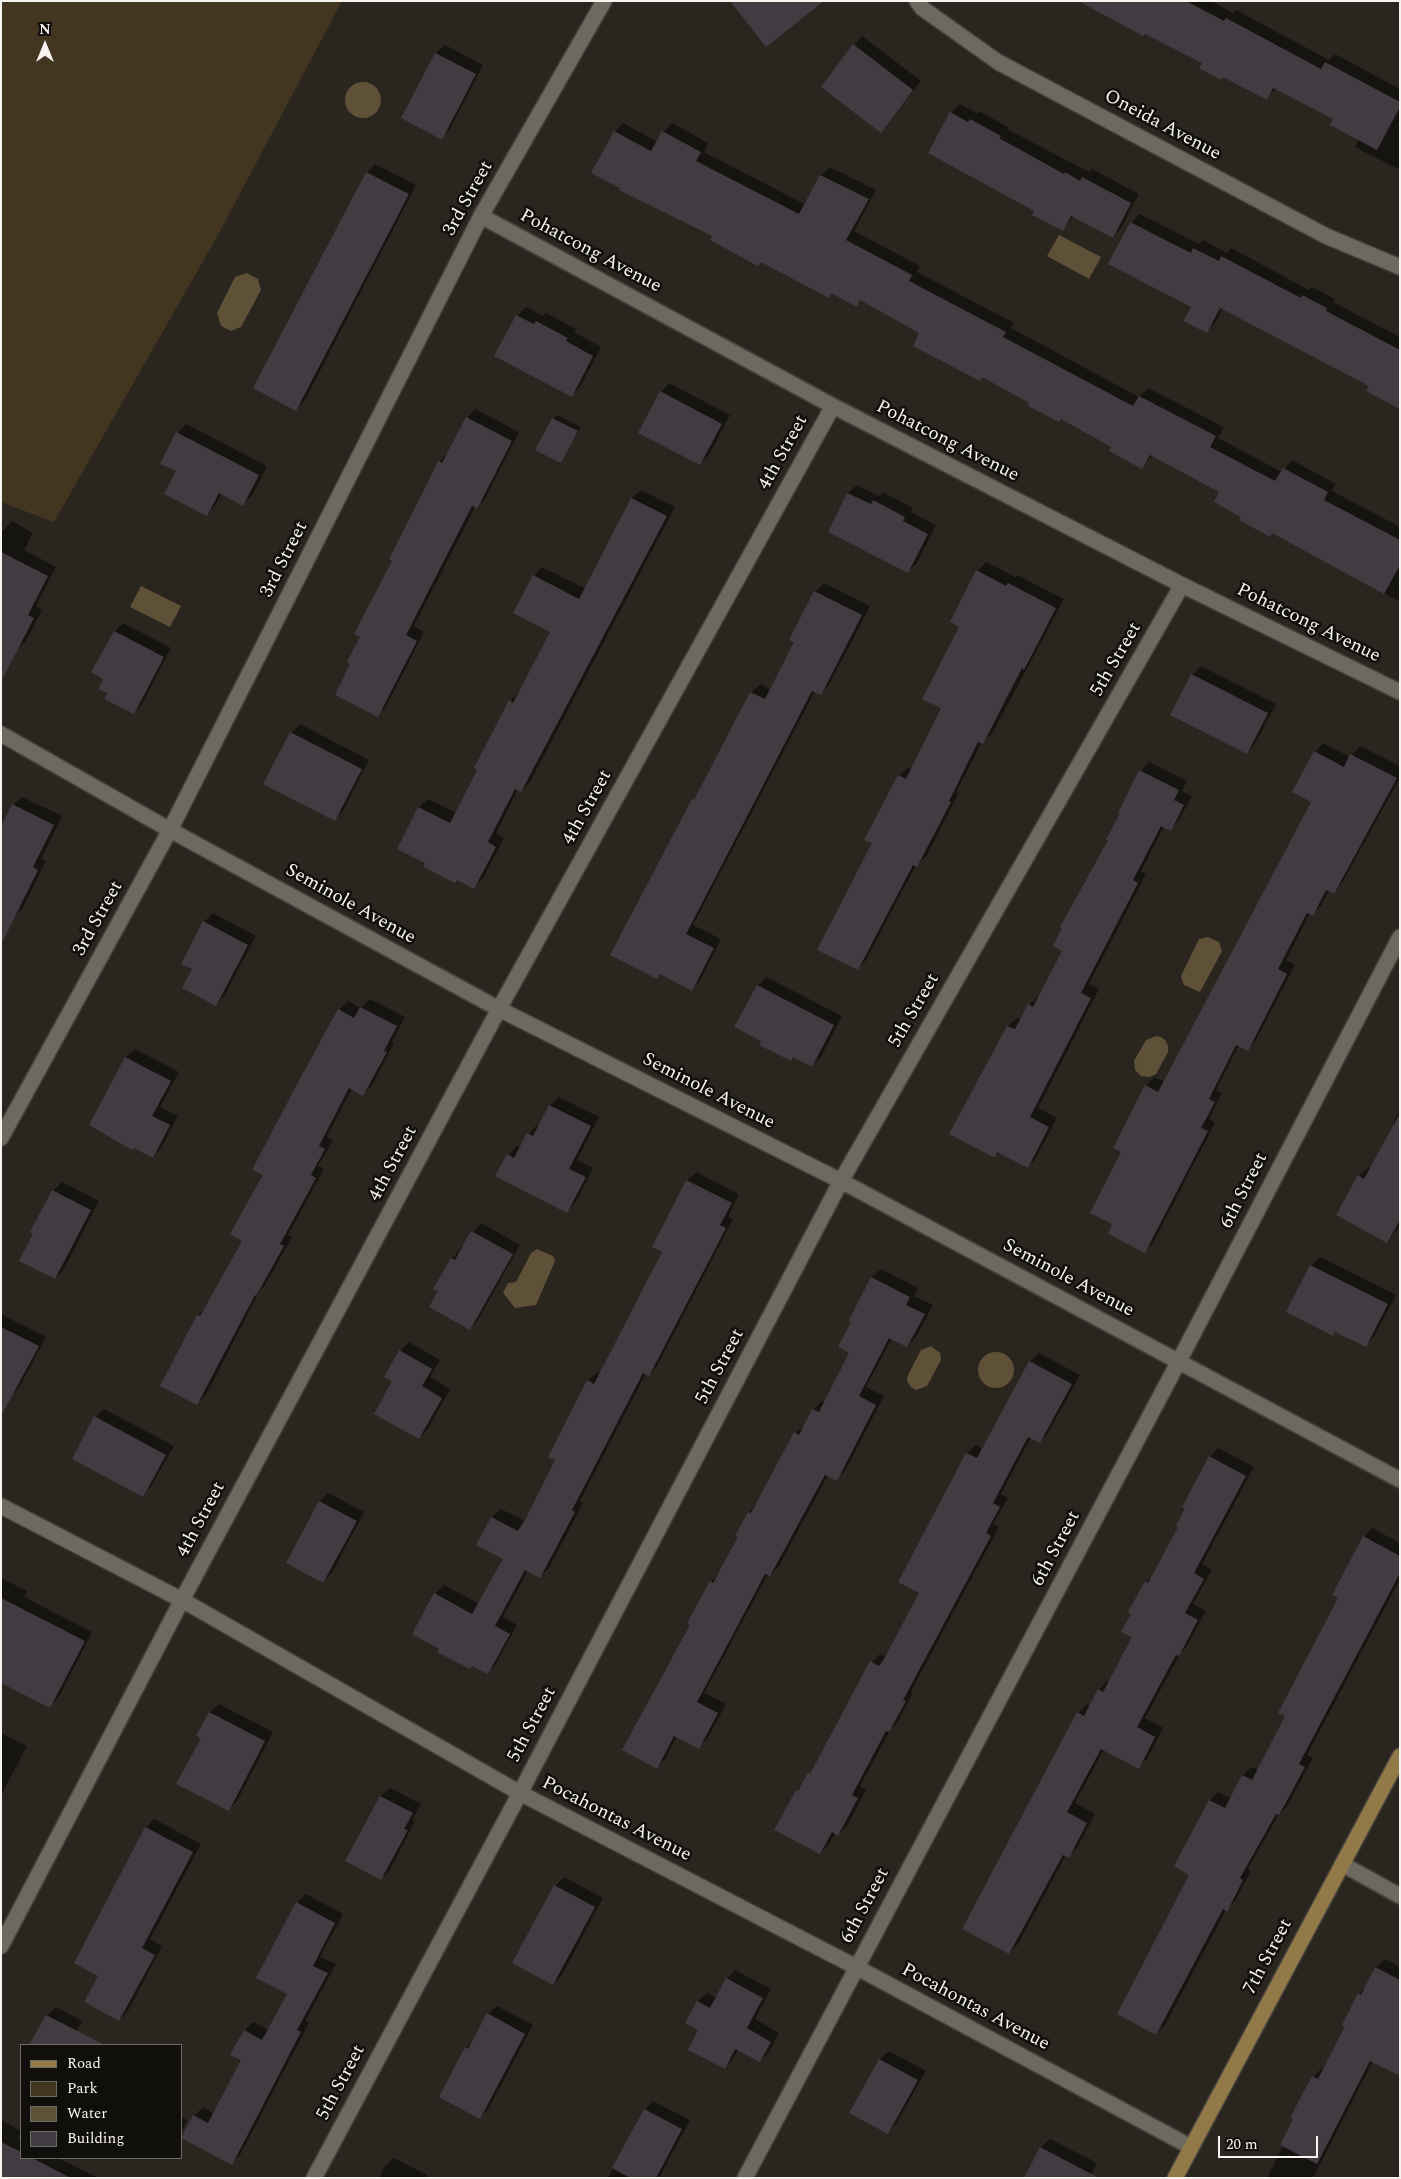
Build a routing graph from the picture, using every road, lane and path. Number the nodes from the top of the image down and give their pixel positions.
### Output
1 (604, 1) edge
2 (916, 1) edge
3 (481, 216) junction
4 (1400, 267) edge
5 (833, 406) junction
6 (1182, 585) junction
7 (1400, 692) edge
8 (1, 734) edge
9 (170, 830) junction
10 (1400, 937) edge
11 (499, 1009) junction
12 (1, 1138) edge
13 (841, 1182) junction
14 (1180, 1361) junction
15 (1400, 1480) edge
16 (1, 1506) edge
17 (182, 1600) junction
18 (1400, 1756) edge
19 (520, 1793) junction
20 (1342, 1864) junction
21 (1400, 1896) edge
22 (1, 1946) edge
23 (856, 1967) junction
24 (1191, 2147) junction
25 (314, 2178) edge
26 (745, 2178) edge
27 (1175, 2178) edge

1 - 3 street, 3rd Street
2 - 4 street, Oneida Avenue
3 - 5 street, Pohatcong Avenue
3 - 9 street, 3rd Street
5 - 6 street, Pohatcong Avenue
5 - 11 street, 4th Street
6 - 7 street, Pohatcong Avenue
6 - 13 street, 5th Street
8 - 9 street, Seminole Avenue
9 - 11 street, Seminole Avenue
9 - 12 street, 3rd Street
10 - 14 street, 6th Street
11 - 13 street, Seminole Avenue
11 - 17 street, 4th Street
13 - 14 street, Seminole Avenue
13 - 19 street, 5th Street
14 - 15 street, Seminole Avenue
14 - 23 street, 6th Street
16 - 17 street, Pocahontas Avenue
17 - 19 street, Pocahontas Avenue
17 - 22 street, 4th Street
18 - 20 street, 7th Street
19 - 23 street, Pocahontas Avenue
19 - 25 street, 5th Street
20 - 21 street
20 - 24 street, 7th Street
23 - 24 street, Pocahontas Avenue
23 - 26 street, 6th Street
24 - 27 street, 7th Street

